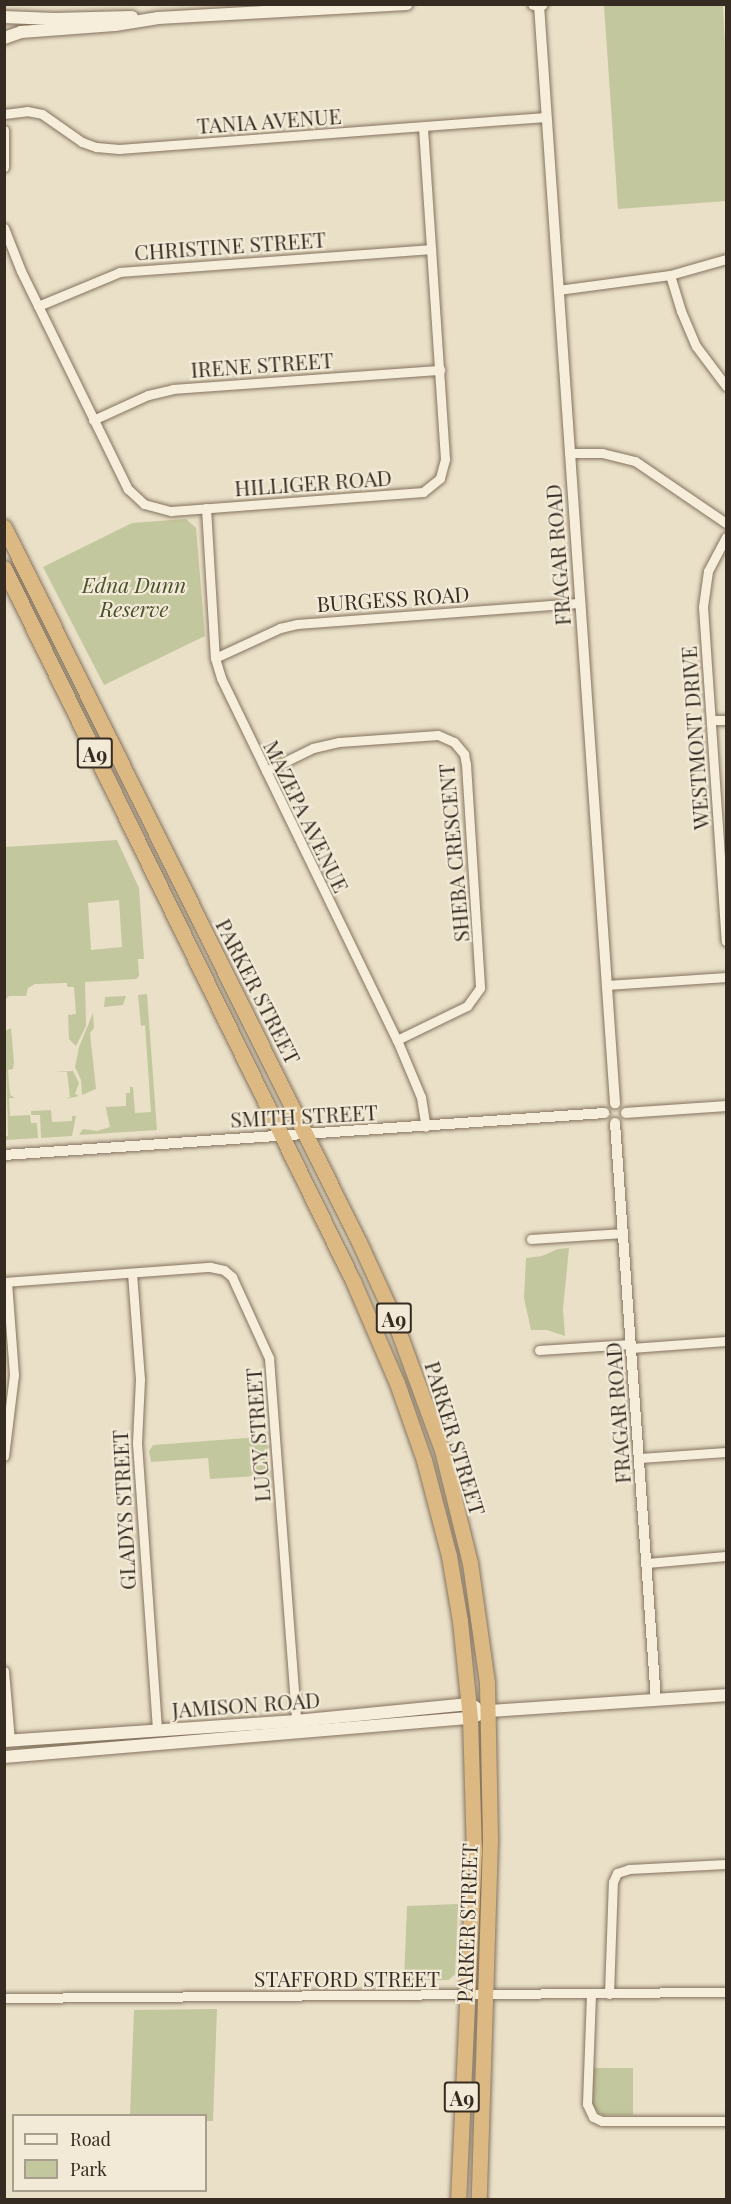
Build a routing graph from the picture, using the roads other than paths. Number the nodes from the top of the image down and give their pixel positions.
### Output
1 (407, 4) edge
2 (538, 5) edge
3 (4, 17) edge
4 (158, 18) junction
5 (4, 38) edge
6 (4, 114) edge
7 (546, 117) junction
8 (423, 128) junction
9 (4, 130) edge
10 (4, 167) edge
11 (4, 228) edge
12 (431, 249) junction
13 (726, 259) edge
14 (670, 275) junction
15 (558, 290) junction
16 (38, 306) junction
17 (440, 370) junction
18 (726, 386) edge
19 (93, 420) junction
20 (569, 453) junction
21 (206, 508) junction
22 (726, 523) edge
23 (4, 527) edge
24 (726, 537) edge
25 (4, 568) edge
26 (580, 603) junction
27 (215, 658) junction
28 (711, 720) junction
29 (726, 720) edge
30 (266, 771) junction
31 (726, 941) edge
32 (726, 977) edge
33 (607, 985) junction
34 (398, 1040) junction
35 (615, 1103) junction
36 (726, 1106) edge
37 (605, 1113) junction
38 (626, 1113) junction
39 (615, 1123) junction
40 (426, 1126) junction
41 (282, 1134) junction
42 (307, 1134) junction
43 (4, 1155) edge
44 (623, 1233) junction
45 (531, 1239) dead end
46 (132, 1273) junction
47 (6, 1282) edge
48 (726, 1341) edge
49 (631, 1346) junction
50 (539, 1350) dead end
51 (726, 1452) edge
52 (4, 1456) edge
53 (640, 1458) junction
54 (726, 1556) edge
55 (647, 1563) junction
56 (4, 1671) edge
57 (726, 1695) edge
58 (656, 1700) junction
59 (469, 1711) junction
60 (488, 1712) junction
61 (296, 1727) junction
62 (157, 1730) junction
63 (7, 1741) edge
64 (158, 1745) junction
65 (8, 1756) edge
66 (726, 1864) edge
67 (726, 1992) edge
68 (591, 1994) junction
69 (609, 1994) junction
70 (466, 1995) junction
71 (485, 1995) junction
72 (4, 1998) edge
73 (726, 2121) edge
74 (458, 2199) edge
75 (479, 2199) edge

1 - 4 main road
2 - 7 street, FRAGAR ROAD
3 - 4 main road
4 - 5 main road
6 - 8 street, TANIA AVENUE
7 - 8 street, TANIA AVENUE
7 - 15 street, FRAGAR ROAD
8 - 12 street, HILLIGER ROAD
9 - 10 street
11 - 16 street, HILLIGER ROAD
12 - 16 street, CHRISTINE STREET
12 - 17 street, HILLIGER ROAD
13 - 14 street
14 - 15 street
14 - 18 street
15 - 20 street, FRAGAR ROAD
16 - 19 street, HILLIGER ROAD
17 - 19 street, IRENE STREET
17 - 21 street, HILLIGER ROAD
19 - 21 street, HILLIGER ROAD
20 - 22 street
20 - 26 street, FRAGAR ROAD
21 - 27 street, MAZEPA AVENUE
23 - 42 highway, PARKER STREET / A9
24 - 28 street, WESTMONT DRIVE
25 - 41 highway, PARKER STREET / A9
26 - 27 street, BURGESS ROAD
26 - 33 street, FRAGAR ROAD
27 - 30 street, MAZEPA AVENUE
28 - 29 street
28 - 31 street, WESTMONT DRIVE
30 - 34 street, MAZEPA AVENUE
30 - 34 street, SHEBA CRESCENT
32 - 33 street
33 - 35 street, FRAGAR ROAD
34 - 40 street, MAZEPA AVENUE
35 - 37 street
35 - 38 street
36 - 38 street
37 - 39 street
37 - 40 street, SMITH STREET
38 - 39 street
39 - 44 street, FRAGAR ROAD
40 - 42 street, SMITH STREET
41 - 42 street, SMITH STREET
41 - 43 street, SMITH STREET
41 - 59 highway, PARKER STREET / A9
42 - 60 highway, PARKER STREET / A9
44 - 45 street
44 - 49 street, FRAGAR ROAD
46 - 47 street, LUCY STREET
46 - 61 street, LUCY STREET
46 - 62 street, GLADYS STREET
47 - 52 street
48 - 49 street
49 - 50 street
49 - 53 street, FRAGAR ROAD
51 - 53 street
53 - 55 street, FRAGAR ROAD
54 - 55 street
55 - 58 street, FRAGAR ROAD
56 - 63 street
57 - 58 main road, JAMISON ROAD
58 - 60 main road, JAMISON ROAD
59 - 60 main road, JAMISON ROAD
59 - 61 main road, JAMISON ROAD
59 - 70 highway, PARKER STREET / A9
60 - 71 highway, PARKER STREET / A9
61 - 62 main road, JAMISON ROAD
61 - 64 main road, JAMISON ROAD
62 - 63 main road, JAMISON ROAD
62 - 64 street, GLADYS STREET
63 - 65 street
64 - 65 main road, JAMISON ROAD
66 - 69 street
67 - 69 street, STAFFORD STREET
68 - 69 street, STAFFORD STREET
68 - 71 street, STAFFORD STREET
68 - 73 street
70 - 71 street, STAFFORD STREET
70 - 72 street, STAFFORD STREET
70 - 74 highway, PARKER STREET / A9
71 - 75 highway, PARKER STREET / A9

